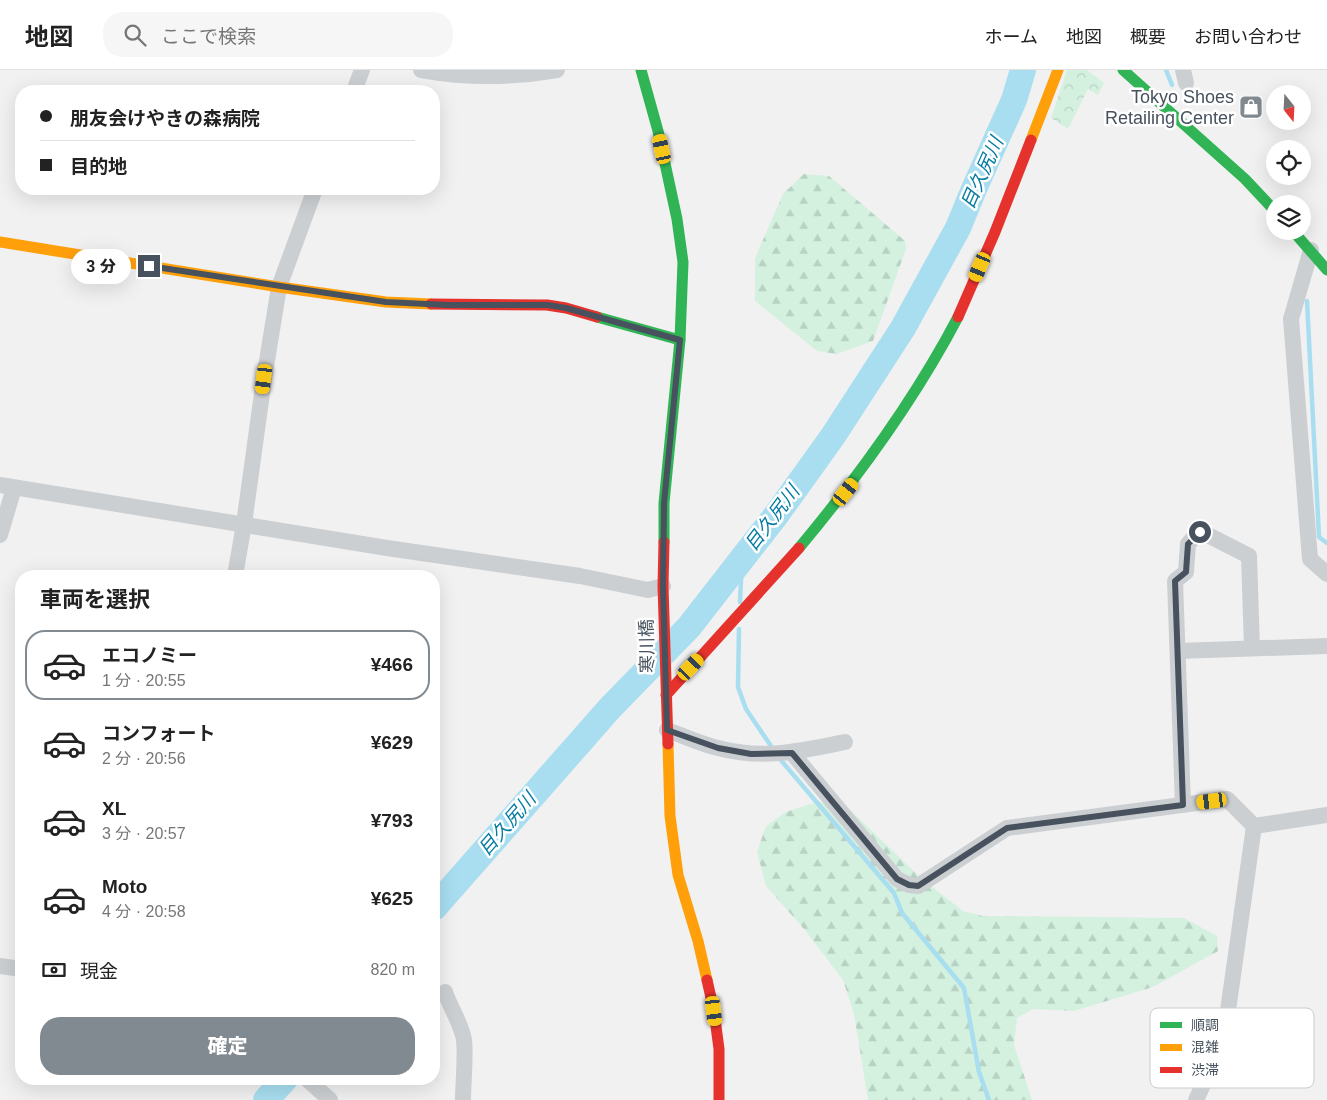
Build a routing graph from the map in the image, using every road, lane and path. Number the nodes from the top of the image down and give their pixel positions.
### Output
1 (362, 70) edge
2 (421, 70) edge
3 (557, 70) edge
4 (641, 70) edge
5 (1058, 70) edge
6 (1123, 70) edge
7 (356, 85) edge
8 (313, 195) edge
9 (1266, 202) edge
10 (1302, 240) edge
11 (0, 242) edge
12 (1311, 250) junction
13 (1327, 270) edge
14 (279, 287) junction
15 (680, 340) junction
16 (7, 486) edge
17 (244, 524) junction
18 (0, 535) edge
19 (236, 570) edge
20 (1327, 574) edge
21 (663, 586) junction
22 (1327, 646) edge
23 (1252, 648) junction
24 (1178, 651) junction
25 (666, 691) junction
26 (667, 730) junction
27 (845, 742) dead end
28 (792, 753) junction
29 (1183, 805) junction
30 (1327, 815) edge
31 (1254, 826) junction
32 (0, 966) edge
33 (15, 968) edge
34 (445, 992) dead end
35 (1228, 1008) edge
36 (313, 1085) edge
37 (1202, 1088) edge
38 (330, 1100) edge
39 (463, 1100) edge
40 (720, 1100) edge
41 (1196, 1100) edge

1 - 7 street
2 - 3 street
4 - 15 street, 寒川橋
5 - 25 street
6 - 9 street
8 - 14 street
10 - 12 street
11 - 14 street
12 - 13 street
12 - 20 street
14 - 15 street
14 - 17 street
15 - 21 street, 寒川橋
16 - 17 street
16 - 18 street
17 - 19 street
17 - 21 street
21 - 25 street, 寒川橋
22 - 23 street
23 - 24 street
23 - 24 street
24 - 29 street
25 - 26 street, 寒川橋
26 - 28 street
26 - 40 street, 寒川橋
27 - 28 street
28 - 29 street
29 - 31 street
30 - 31 street
31 - 35 street
32 - 33 street
34 - 39 street
36 - 38 street
37 - 41 street

